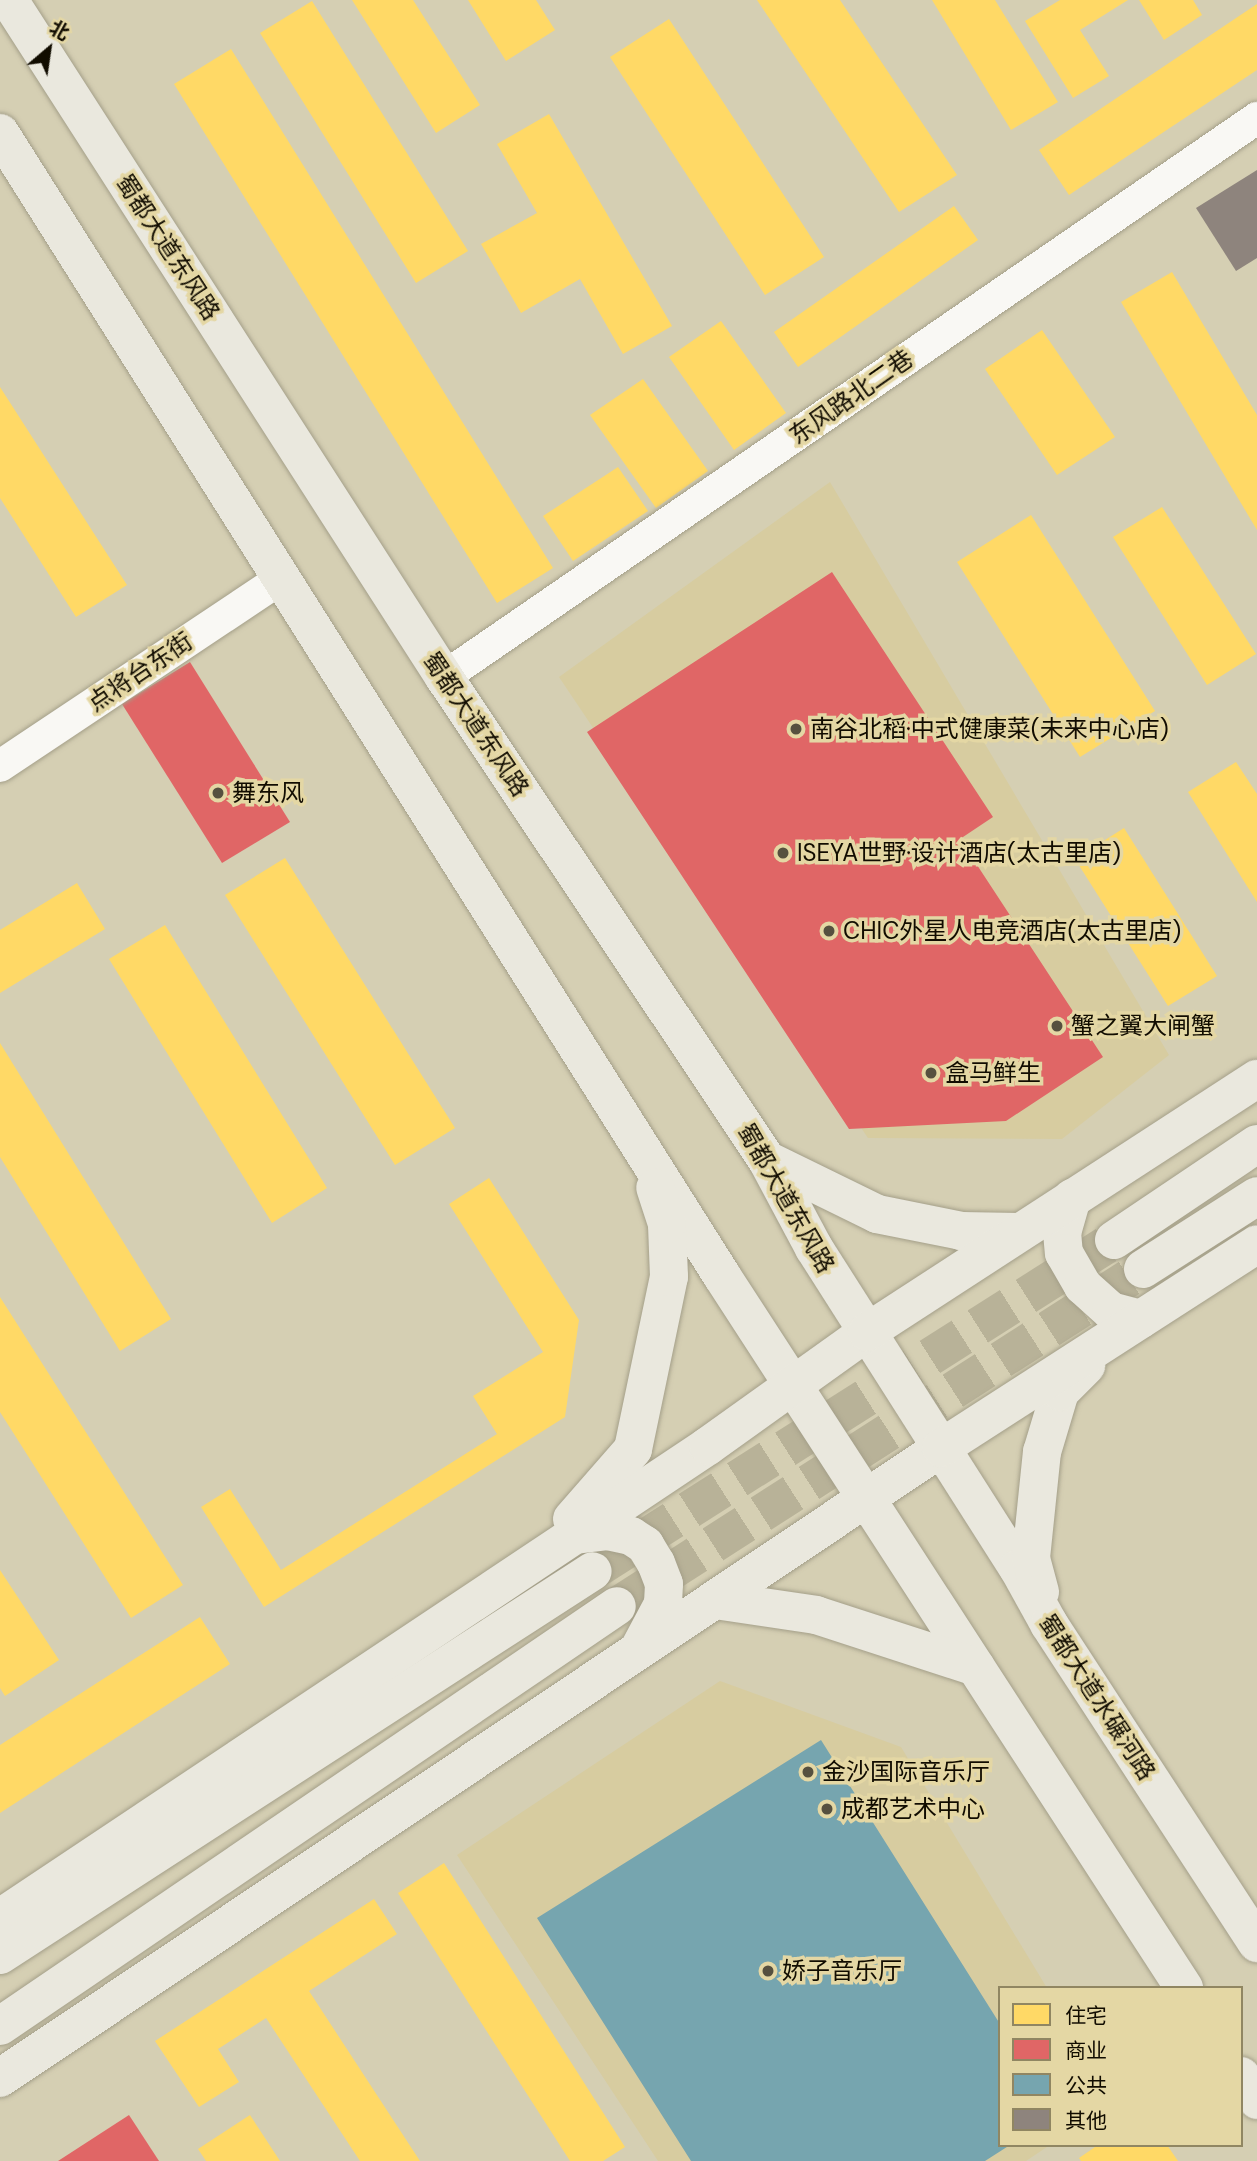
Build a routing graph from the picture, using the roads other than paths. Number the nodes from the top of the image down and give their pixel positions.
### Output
1 (9, 0) edge
2 (1257, 118) edge
3 (0, 133) edge
4 (280, 579) junction
5 (444, 677) junction
6 (0, 765) edge
7 (1257, 1079) edge
8 (637, 1140) junction
9 (1257, 1144) edge
10 (767, 1160) junction
11 (1257, 1196) edge
12 (1072, 1198) junction
13 (1019, 1232) junction
14 (1114, 1240) tunnel mouth
15 (1257, 1244) edge
16 (1143, 1269) tunnel mouth
17 (1131, 1326) junction
18 (867, 1332) junction
19 (794, 1384) junction
20 (941, 1448) junction
21 (869, 1498) junction
22 (575, 1535) junction
23 (534, 1560) junction
24 (593, 1571) tunnel mouth
25 (715, 1600) junction
26 (617, 1606) tunnel mouth
27 (1049, 1624) junction
28 (638, 1651) junction
29 (976, 1667) junction
30 (0, 1918) edge
31 (1257, 1943) edge
32 (0, 1955) edge
33 (1183, 1986) edge
34 (0, 2026) edge
35 (0, 2078) edge
36 (1243, 2079) edge
37 (1257, 2100) edge

1 - 5 main road, 蜀都大道东风路
2 - 5 street, 东风路北二巷
3 - 4 main road
4 - 6 street, 点将台东街
4 - 8 main road
5 - 10 main road, 蜀都大道东风路
7 - 12 main road
8 - 19 main road
8 - 23 main road
9 - 14 main road
10 - 13 main road
10 - 18 main road, 蜀都大道东风路
11 - 16 main road
12 - 13 main road
12 - 17 main road
13 - 18 main road
15 - 17 main road
17 - 20 main road
17 - 27 main road
18 - 19 main road
18 - 20 main road, 蜀都大道东风路
19 - 21 main road
19 - 22 main road
20 - 21 main road
20 - 27 main road, 蜀都大道水碾河路
21 - 25 main road
21 - 29 main road
22 - 23 main road
22 - 28 main road
23 - 30 main road
24 - 32 main road
25 - 28 main road
25 - 29 main road
26 - 34 main road
27 - 31 main road, 蜀都大道水碾河路
28 - 35 main road
29 - 33 main road
36 - 37 main road

